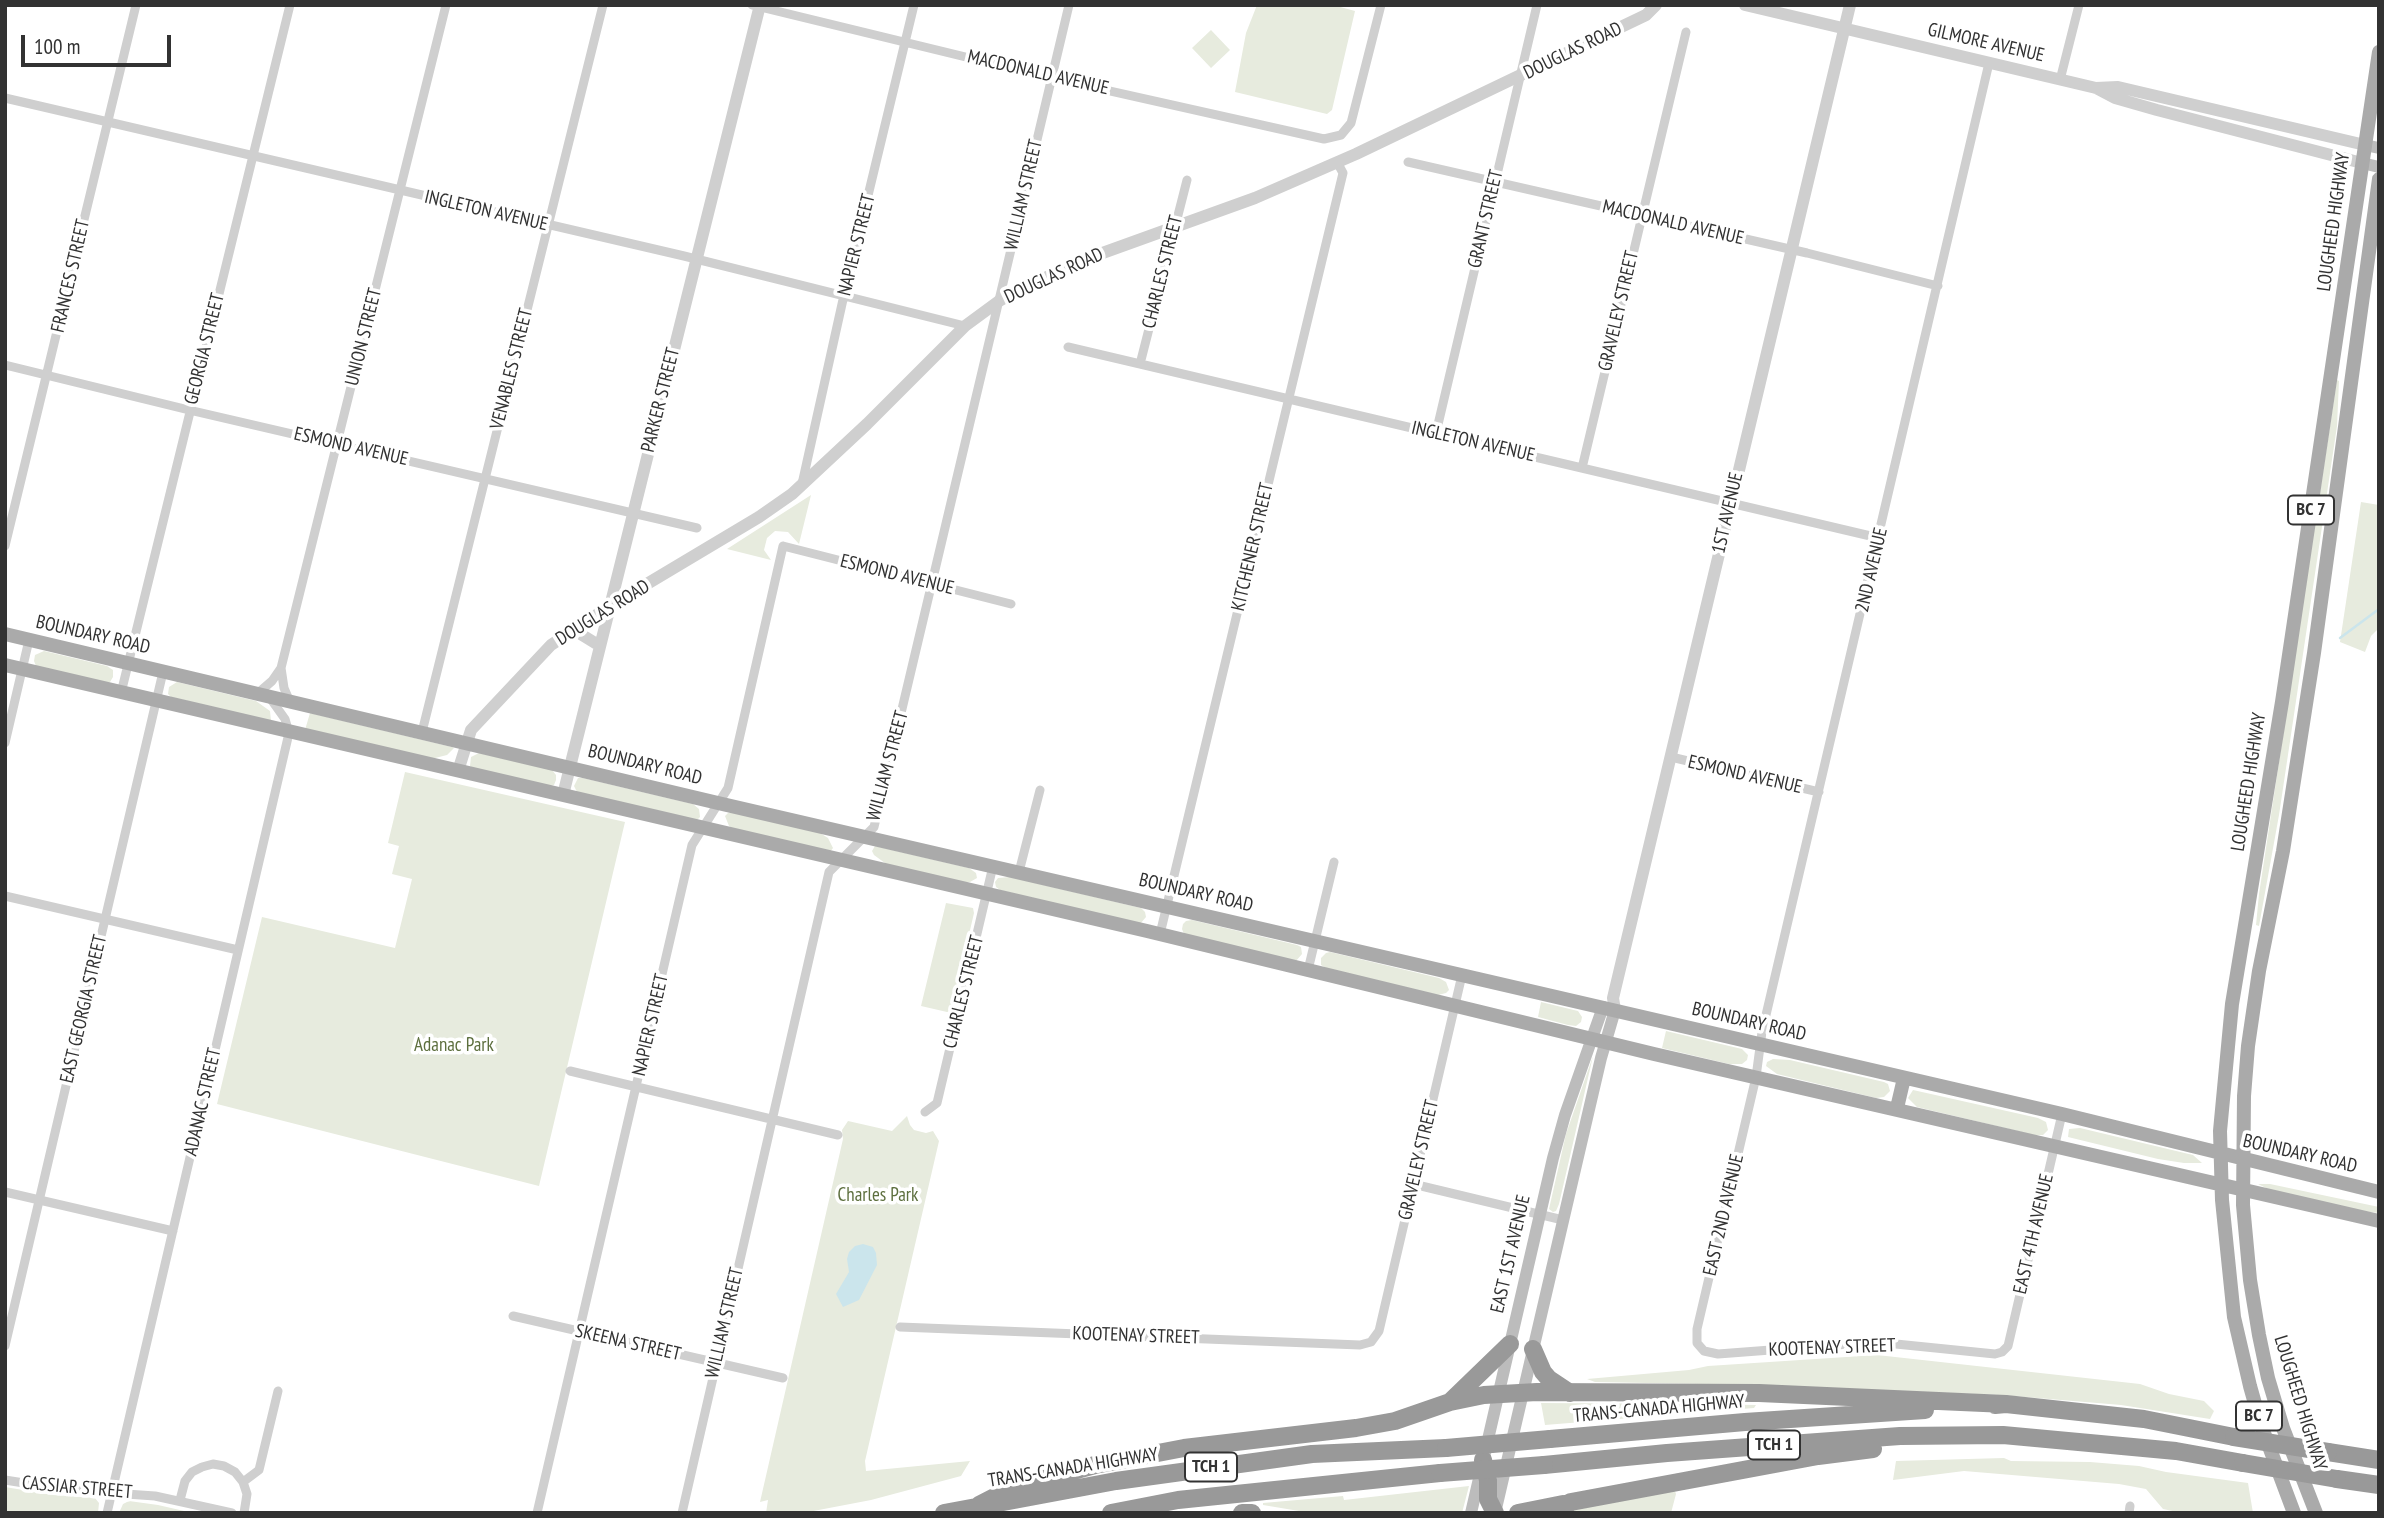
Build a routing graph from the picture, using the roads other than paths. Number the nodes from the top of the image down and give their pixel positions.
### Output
1 (136, 5) edge
2 (290, 5) edge
3 (446, 5) edge
4 (603, 5) edge
5 (914, 5) edge
6 (1069, 5) edge
7 (1381, 5) edge
8 (1537, 5) edge
9 (1656, 5) edge
10 (1745, 5) edge
11 (1850, 5) edge
12 (2079, 5) edge
13 (757, 6) edge
14 (1843, 28) junction
15 (1686, 33) dead end
16 (905, 41) junction
17 (2379, 52) edge
18 (1989, 63) junction
19 (1522, 76) junction
20 (1052, 78) junction
21 (2060, 80) junction
22 (2096, 88) junction
23 (5, 98) edge
24 (108, 123) junction
25 (2372, 147) edge
26 (253, 157) junction
27 (1337, 162) junction
28 (1408, 162) dead end
29 (2362, 163) junction
30 (2379, 167) edge
31 (2379, 179) edge
32 (1186, 180) dead end
33 (1495, 183) junction
34 (400, 191) junction
35 (1641, 216) junction
36 (547, 226) junction
37 (1174, 228) junction
38 (1791, 250) junction
39 (695, 259) junction
40 (1938, 286) junction
41 (844, 296) junction
42 (999, 301) junction
43 (965, 326) junction
44 (1068, 347) dead end
45 (1140, 364) junction
46 (5, 365) edge
47 (47, 375) junction
48 (1288, 399) junction
49 (189, 410) junction
50 (1436, 433) junction
51 (337, 444) junction
52 (1582, 468) junction
53 (485, 478) junction
54 (802, 485) junction
55 (1731, 503) junction
56 (633, 514) junction
57 (697, 528) dead end
58 (1879, 538) junction
59 (5, 545) edge
60 (783, 546) joint
61 (617, 576) junction
62 (933, 584) junction
63 (643, 588) junction
64 (1011, 604) dead end
65 (610, 606) junction
66 (574, 630) junction
67 (5, 634) edge
68 (29, 640) junction
69 (600, 646) junction
70 (127, 663) junction
71 (5, 665) edge
72 (281, 668) junction
73 (22, 669) junction
74 (163, 672) junction
75 (121, 693) junction
76 (263, 695) junction
77 (156, 701) junction
78 (290, 702) junction
79 (422, 732) junction
80 (289, 733) junction
81 (465, 742) junction
82 (5, 743) edge
83 (1671, 757) junction
84 (570, 767) junction
85 (458, 771) junction
86 (1040, 790) dead end
87 (1819, 792) junction
88 (563, 795) junction
89 (718, 803) junction
90 (702, 828) junction
91 (864, 836) junction
92 (840, 860) junction
93 (1334, 862) dead end
94 (993, 866) junction
95 (1019, 872) junction
96 (987, 894) junction
97 (5, 896) edge
98 (1167, 906) junction
99 (104, 920) junction
100 (1160, 934) junction
101 (1315, 941) junction
102 (238, 950) junction
103 (1308, 970) junction
104 (1462, 975) junction
105 (1610, 1005) junction
106 (1455, 1006) junction
107 (1599, 1040) junction
108 (1760, 1044) junction
109 (570, 1071) dead end
110 (1756, 1077) junction
111 (1904, 1077) junction
112 (637, 1086) junction
113 (1897, 1108) junction
114 (925, 1112) dead end
115 (2063, 1114) junction
116 (772, 1118) junction
117 (838, 1135) dead end
118 (2055, 1145) junction
119 (2220, 1154) junction
120 (2243, 1160) junction
121 (1413, 1184) junction
122 (2222, 1184) junction
123 (2243, 1189) junction
124 (5, 1192) edge
125 (2379, 1192) edge
126 (40, 1200) junction
127 (1540, 1214) junction
128 (1563, 1220) junction
129 (2379, 1221) edge
130 (173, 1231) junction
131 (513, 1316) dead end
132 (900, 1326) dead end
133 (580, 1332) junction
134 (1371, 1342) joint
135 (1510, 1344) junction
136 (5, 1346) edge
137 (1533, 1349) junction
138 (1704, 1351) joint
139 (2002, 1352) joint
140 (716, 1363) junction
141 (783, 1378) dead end
142 (278, 1391) dead end
143 (1523, 1393) junction
144 (1570, 1393) junction
145 (1498, 1394) junction
146 (1450, 1402) junction
147 (2006, 1404) junction
148 (2003, 1435) junction
149 (1483, 1460) junction
150 (2379, 1460) edge
151 (5, 1480) edge
152 (243, 1482) junction
153 (2379, 1485) edge
154 (111, 1492) junction
155 (180, 1500) junction
156 (1571, 1502) junction
157 (979, 1505) junction
158 (107, 1513) edge
159 (232, 1513) edge
160 (244, 1513) edge
161 (537, 1513) edge
162 (682, 1513) edge
163 (944, 1513) edge
164 (1111, 1513) edge
165 (1242, 1513) edge
166 (1252, 1513) edge
167 (1471, 1513) edge
168 (1495, 1513) edge
169 (1518, 1513) edge
170 (1551, 1513) edge
171 (2294, 1513) edge
172 (2316, 1513) edge

1 - 24 street, FRANCES STREET
2 - 26 street, GEORGIA STREET
3 - 34 street, UNION STREET
4 - 36 street, VENABLES STREET
5 - 16 street, NAPIER STREET
6 - 20 street, WILLIAM STREET
7 - 20 street, MACDONALD AVENUE
8 - 19 street, GRANT STREET
9 - 19 street, DOUGLAS ROAD
10 - 14 street, GILMORE AVENUE
11 - 14 street
12 - 21 street
13 - 16 street, MACDONALD AVENUE
13 - 39 street, PARKER STREET
14 - 18 street, GILMORE AVENUE
14 - 38 street, 1ST AVENUE
15 - 35 street, GRAVELEY STREET
16 - 20 street, MACDONALD AVENUE
16 - 41 street, NAPIER STREET
17 - 25 main road, LOUGHEED HIGHWAY / BC 7
18 - 21 street, GILMORE AVENUE
18 - 40 street, 2ND AVENUE
19 - 27 street, DOUGLAS ROAD
19 - 33 street, GRANT STREET
20 - 42 street, WILLIAM STREET
21 - 22 street, GILMORE AVENUE
22 - 25 street, GILMORE AVENUE
22 - 29 street, GILMORE AVENUE
23 - 24 street, INGLETON AVENUE
24 - 26 street, INGLETON AVENUE
24 - 47 street, FRANCES STREET
25 - 29 main road, LOUGHEED HIGHWAY / BC 7
26 - 34 street, INGLETON AVENUE
26 - 49 street, GEORGIA STREET
27 - 37 street, DOUGLAS ROAD
27 - 48 street, KITCHENER STREET
28 - 33 street, MACDONALD AVENUE
29 - 30 main road, GILMORE AVENUE
29 - 119 main road, LOUGHEED HIGHWAY / BC 7
31 - 120 main road, LOUGHEED HIGHWAY / BC 7
32 - 37 street, CHARLES STREET
33 - 35 street, MACDONALD AVENUE
33 - 50 street, GRANT STREET
34 - 36 street, INGLETON AVENUE
34 - 51 street, UNION STREET
35 - 38 street, MACDONALD AVENUE
35 - 52 street, GRAVELEY STREET
36 - 39 street, INGLETON AVENUE
36 - 53 street, VENABLES STREET
37 - 42 street, DOUGLAS ROAD
37 - 45 street, CHARLES STREET
38 - 40 street, MACDONALD AVENUE
38 - 55 street, 1ST AVENUE
39 - 41 street, INGLETON AVENUE
39 - 56 street, PARKER STREET
40 - 58 street, 2ND AVENUE
41 - 43 street, INGLETON AVENUE
41 - 54 street, NAPIER STREET
42 - 43 street, DOUGLAS ROAD
42 - 62 street, WILLIAM STREET
43 - 54 street, DOUGLAS ROAD
44 - 45 street, INGLETON AVENUE
45 - 48 street, INGLETON AVENUE
46 - 47 street, ESMOND AVENUE
47 - 49 street, ESMOND AVENUE
47 - 59 street, FRANCES STREET
48 - 50 street, INGLETON AVENUE
48 - 98 street, KITCHENER STREET
49 - 51 street, ESMOND AVENUE
49 - 70 street, GEORGIA STREET
50 - 52 street, INGLETON AVENUE
51 - 53 street, ESMOND AVENUE
51 - 72 street, UNION STREET
52 - 55 street, INGLETON AVENUE
53 - 56 street, ESMOND AVENUE
53 - 79 street, VENABLES STREET
54 - 63 street, DOUGLAS ROAD
55 - 58 street, INGLETON AVENUE
55 - 83 street, 1ST AVENUE
56 - 57 street, ESMOND AVENUE
56 - 61 street, PARKER STREET
58 - 87 street, 2ND AVENUE
60 - 62 street, ESMOND AVENUE
60 - 89 street, NAPIER STREET
61 - 63 street
61 - 65 street, PARKER STREET
62 - 64 street, ESMOND AVENUE
62 - 91 street, WILLIAM STREET
63 - 65 street, DOUGLAS ROAD
65 - 66 street, DOUGLAS ROAD
65 - 69 street, PARKER STREET
66 - 69 street
66 - 81 street, DOUGLAS ROAD
67 - 68 main road, BOUNDARY ROAD
68 - 70 main road, BOUNDARY ROAD
68 - 73 street
69 - 84 street, PARKER STREET
70 - 74 main road, BOUNDARY ROAD
70 - 75 street, GEORGIA STREET
71 - 73 main road
72 - 76 street, UNION STREET
72 - 78 street, UNION STREET
73 - 75 main road
73 - 82 street
74 - 76 main road, BOUNDARY ROAD
74 - 77 street, EAST GEORGIA STREET
75 - 77 main road
76 - 78 main road, BOUNDARY ROAD
76 - 80 street
77 - 80 main road
77 - 99 street, EAST GEORGIA STREET
78 - 79 main road, BOUNDARY ROAD
79 - 81 main road, BOUNDARY ROAD
80 - 85 main road
80 - 102 street, ADANAC STREET
81 - 84 main road, BOUNDARY ROAD
81 - 85 street, DOUGLAS ROAD
83 - 87 street, ESMOND AVENUE
83 - 105 street, 1ST AVENUE
84 - 88 street, PARKER STREET
84 - 89 main road, BOUNDARY ROAD
85 - 88 main road
86 - 95 street
87 - 108 street, 2ND AVENUE
88 - 90 main road
89 - 90 street, NAPIER STREET
89 - 91 main road, BOUNDARY ROAD
90 - 92 main road
90 - 112 street, NAPIER STREET
91 - 92 street, WILLIAM STREET
91 - 94 main road, BOUNDARY ROAD
92 - 96 main road
92 - 116 street, WILLIAM STREET
93 - 101 street
94 - 95 main road, BOUNDARY ROAD
94 - 96 street, CHARLES STREET
95 - 98 main road, BOUNDARY ROAD
96 - 100 main road
96 - 114 street, CHARLES STREET
97 - 99 street
98 - 100 street, KITCHENER STREET
98 - 101 main road, BOUNDARY ROAD
99 - 102 street
99 - 126 street, EAST GEORGIA STREET
100 - 103 main road
101 - 103 street
101 - 104 main road, BOUNDARY ROAD
102 - 130 street, ADANAC STREET
103 - 106 main road
104 - 105 main road, BOUNDARY ROAD
104 - 106 street, GRAVELEY STREET
105 - 107 main road, EAST 1ST AVENUE
105 - 108 main road, BOUNDARY ROAD
106 - 107 main road
106 - 121 street, GRAVELEY STREET
107 - 110 main road
107 - 127 main road, EAST 1ST AVENUE
107 - 128 main road, EAST 1ST AVENUE
108 - 110 street, 2ND AVENUE
108 - 111 main road, BOUNDARY ROAD
109 - 112 street
110 - 113 main road
110 - 138 street, EAST 2ND AVENUE
111 - 113 main road
111 - 115 main road, BOUNDARY ROAD
112 - 116 street
112 - 133 street, NAPIER STREET
113 - 118 main road
115 - 118 street, EAST 4TH AVENUE
115 - 119 main road, BOUNDARY ROAD
116 - 117 street
116 - 140 street, WILLIAM STREET
118 - 122 main road
118 - 139 street, EAST 4TH AVENUE
119 - 120 main road, BOUNDARY ROAD
119 - 122 main road, LOUGHEED HIGHWAY / BC 7
120 - 123 main road, LOUGHEED HIGHWAY / BC 7
120 - 125 main road, BOUNDARY ROAD
121 - 127 street
121 - 134 street, GRAVELEY STREET
122 - 123 main road
122 - 171 main road, LOUGHEED HIGHWAY / BC 7
123 - 129 main road
123 - 172 main road, LOUGHEED HIGHWAY / BC 7
124 - 126 street
126 - 130 street
126 - 136 street, EAST GEORGIA STREET
127 - 128 street
127 - 135 main road, EAST 1ST AVENUE
128 - 137 main road, EAST 1ST AVENUE
130 - 154 street, ADANAC STREET
131 - 133 street, SKEENA STREET
132 - 134 street, KOOTENAY STREET
133 - 140 street, SKEENA STREET
133 - 161 street, NAPIER STREET
135 - 145 main road, EAST 1ST AVENUE
135 - 146 highway
137 - 143 main road, EAST 1ST AVENUE
137 - 144 highway
138 - 139 street, KOOTENAY STREET
140 - 141 street, SKEENA STREET
140 - 162 street, WILLIAM STREET
142 - 152 street
143 - 144 highway
143 - 145 highway
143 - 168 main road, EAST 1ST AVENUE
144 - 147 highway
145 - 146 highway
145 - 149 main road, EAST 1ST AVENUE
146 - 157 highway
147 - 150 highway, TRANS-CANADA HIGHWAY / TCH 1, bridge
147 - 157 highway, TRANS-CANADA HIGHWAY / TCH 1, bridge
148 - 153 highway, TCH 1, bridge
148 - 156 highway
148 - 164 highway, TCH 1, bridge
149 - 167 main road, EAST 1ST AVENUE
149 - 168 highway
151 - 154 street, CASSIAR STREET
152 - 155 street
152 - 160 street
154 - 155 street, CASSIAR STREET
154 - 158 street, ADANAC STREET
155 - 159 street, CASSIAR STREET
156 - 169 highway
156 - 170 highway
157 - 163 highway, TRANS-CANADA HIGHWAY / TCH 1
165 - 166 highway

